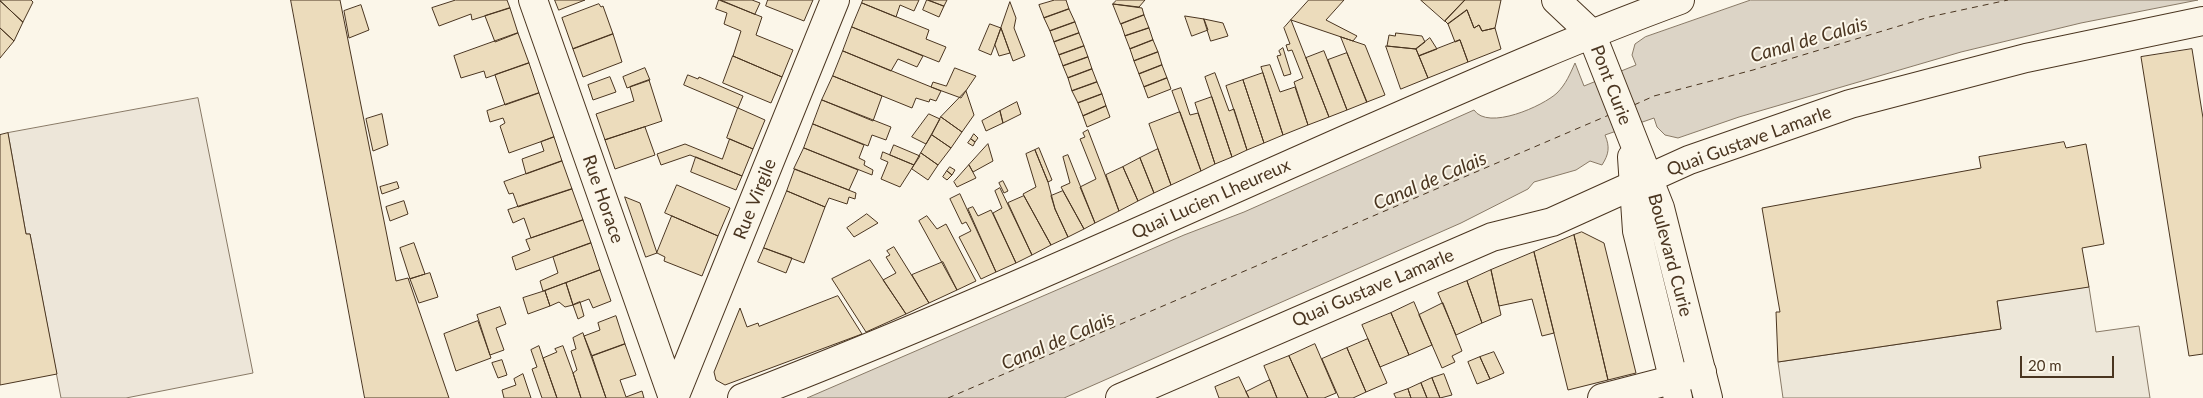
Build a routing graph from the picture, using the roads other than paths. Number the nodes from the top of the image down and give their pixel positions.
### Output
1 (533, 0) edge
2 (835, 0) edge
3 (1556, 0) edge
4 (1680, 0) edge
5 (2203, 21) edge
6 (1591, 33) junction
7 (1631, 138) joint
8 (1641, 182) junction
9 (1702, 372) junction
10 (1168, 388) edge
11 (1676, 388) edge
12 (673, 398) edge
13 (742, 398) edge
14 (1120, 398) edge
15 (1602, 398) edge
16 (1708, 398) edge

1 - 12 street, Rue Horace
2 - 12 street, Rue Virgile
3 - 6 street
4 - 6 street, Quai Lucien Lheureux
5 - 8 street, Quai Gustave Lamarle
6 - 7 street, Pont Curie
6 - 13 street, Quai Lucien Lheureux
7 - 8 street, Boulevard Curie
8 - 9 street, Boulevard Curie
8 - 10 street, Quai Gustave Lamarle
8 - 11 street, Boulevard Curie
9 - 11 street
9 - 16 street, Boulevard Curie
10 - 14 street, Quai Gustave Lamarle
11 - 15 street

